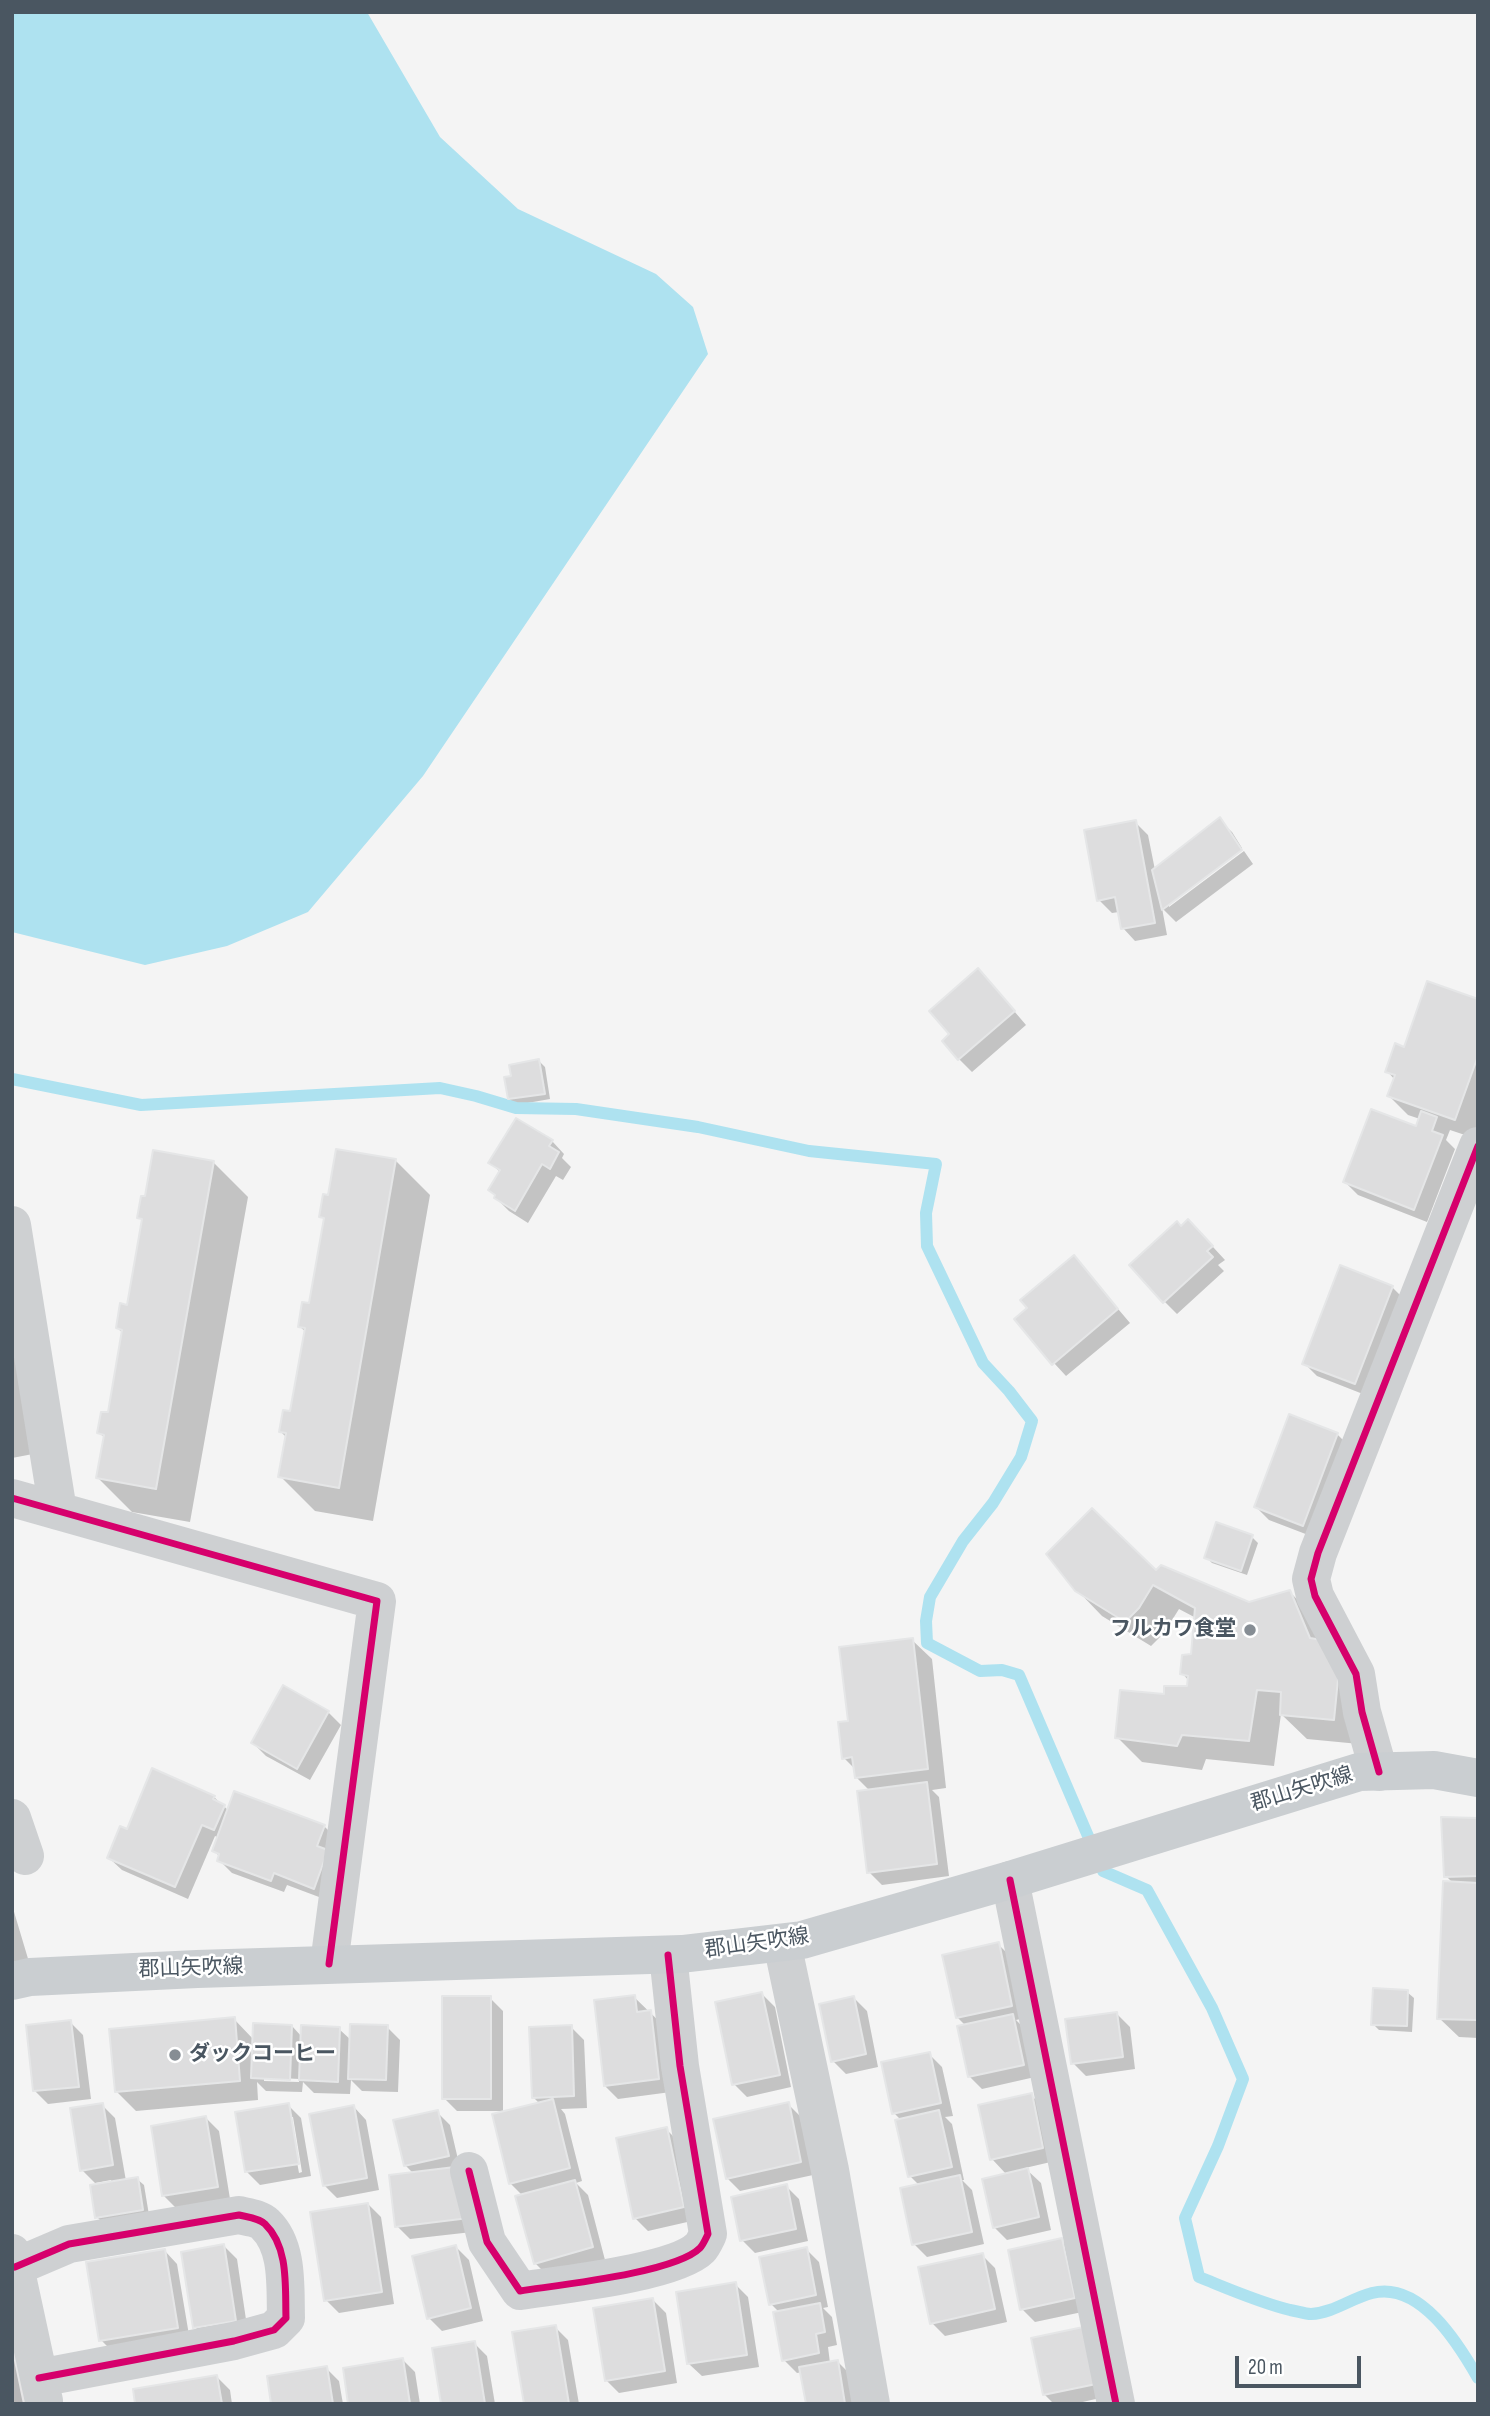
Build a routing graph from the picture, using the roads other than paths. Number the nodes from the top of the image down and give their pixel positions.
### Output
1 (1478, 1146) edge
2 (12, 1225) edge
3 (12, 1498) edge
4 (58, 1511) junction
5 (1379, 1772) junction
6 (1478, 1778) edge
7 (12, 1818) edge
8 (24, 1856) dead end
9 (1010, 1880) junction
10 (782, 1943) junction
11 (668, 1955) junction
12 (329, 1964) junction
13 (12, 1981) edge
14 (469, 2171) dead end
15 (13, 2260) edge
16 (42, 2391) edge
17 (871, 2404) edge
18 (1116, 2404) edge

1 - 5 street
2 - 4 street
3 - 4 street
4 - 12 street
5 - 6 main road, 郡山矢吹線
5 - 9 main road, 郡山矢吹線
7 - 8 street
9 - 10 main road, 郡山矢吹線
9 - 18 street
10 - 11 main road, 郡山矢吹線
10 - 17 street
11 - 12 main road, 郡山矢吹線
11 - 14 street
12 - 13 main road, 郡山矢吹線
15 - 16 street
15 - 16 street

